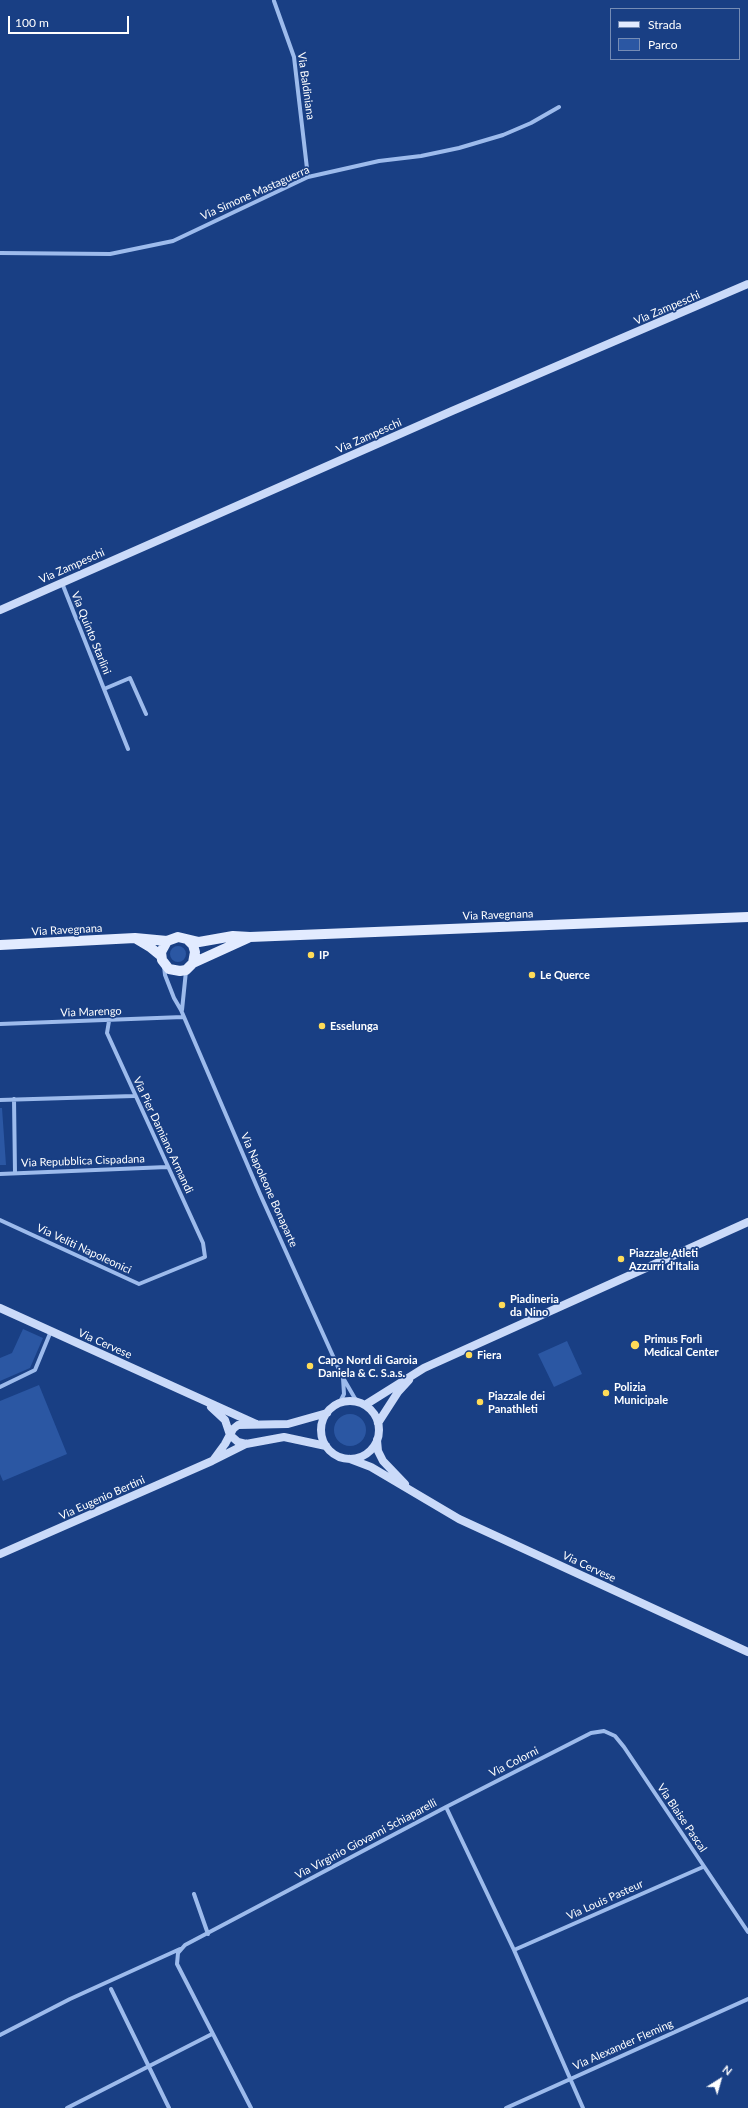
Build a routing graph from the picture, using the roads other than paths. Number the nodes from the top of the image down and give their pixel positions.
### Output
1 (274, 1) edge
2 (559, 107) dead end
3 (308, 177) junction
4 (0, 253) edge
5 (748, 284) edge
6 (62, 583) junction
7 (0, 610) edge
8 (104, 689) junction
9 (146, 714) dead end
10 (128, 749) dead end
11 (748, 917) edge
12 (250, 937) junction
13 (135, 938) junction
14 (168, 940) junction
15 (188, 940) junction
16 (0, 945) edge
17 (162, 960) junction
18 (190, 966) junction
19 (182, 1010) junction
20 (183, 1017) junction
21 (109, 1021) junction
22 (0, 1024) edge
23 (134, 1096) junction
24 (14, 1099) junction
25 (0, 1100) edge
26 (167, 1167) junction
27 (15, 1173) junction
28 (0, 1174) edge
29 (0, 1220) edge
30 (748, 1222) edge
31 (205, 1257) joint
32 (0, 1308) edge
33 (51, 1331) junction
34 (413, 1375) junction
35 (342, 1376) junction
36 (0, 1387) edge
37 (201, 1399) junction
38 (339, 1404) junction
39 (361, 1404) junction
40 (327, 1413) junction
41 (378, 1423) junction
42 (256, 1424) junction
43 (230, 1435) junction
44 (377, 1440) junction
45 (246, 1444) junction
46 (326, 1446) junction
47 (350, 1459) junction
48 (212, 1462) junction
49 (423, 1498) junction
50 (0, 1554) edge
51 (748, 1652) edge
52 (591, 1733) joint
53 (446, 1807) junction
54 (703, 1867) junction
55 (194, 1894) dead end
56 (748, 1932) edge
57 (208, 1934) junction
58 (183, 1948) junction
59 (514, 1950) junction
60 (110, 1989) dead end
61 (748, 1999) edge
62 (212, 2034) junction
63 (0, 2035) edge
64 (149, 2066) junction
65 (570, 2079) junction
66 (67, 2108) edge
67 (169, 2108) edge
68 (251, 2108) edge
69 (506, 2108) edge
70 (583, 2108) edge

1 - 3 street, Via Baldiniana
2 - 3 street, Via Simone Mastaguerra
3 - 4 street, Via Simone Mastaguerra
5 - 6 street, Via Zampeschi
6 - 7 street, Via Zampeschi
6 - 8 street, Via Quinto Starlini
8 - 9 street, Via Quinto Starlini
8 - 10 street, Via Quinto Starlini
11 - 12 main road, Via Ravegnana
12 - 15 main road, Via Ravegnana
12 - 18 main road, Via Ravegnana
13 - 14 main road, Via Ravegnana
13 - 16 main road, Via Ravegnana
13 - 17 main road
14 - 15 main road
14 - 17 main road
15 - 18 main road
17 - 18 main road
17 - 19 street, Via Napoleone Bonaparte
18 - 19 street, Via Napoleone Bonaparte
19 - 20 street, Via Napoleone Bonaparte
20 - 21 street, Via Marengo
20 - 35 street, Via Napoleone Bonaparte
21 - 22 street, Via Marengo
21 - 23 street, Via Pier Damiano Armandi
23 - 24 street
23 - 26 street, Via Pier Damiano Armandi
24 - 25 street
24 - 27 street
26 - 27 street, Via Repubblica Cispadana
26 - 31 street, Via Pier Damiano Armandi
27 - 28 street, Via Repubblica Cispadana
29 - 31 street, Via Veliti Napoleonici
30 - 34 street
32 - 33 street, Via Cervese
33 - 36 street
33 - 37 street, Via Cervese
34 - 39 street
34 - 41 street
35 - 38 street, Via Napoleone Bonaparte
35 - 39 street, Via Napoleone Bonaparte
37 - 42 street, Via Cervese
37 - 43 street, Via Cervese
38 - 39 street
38 - 40 street, Via Cervese
39 - 41 street
40 - 42 street, Via Cervese
40 - 46 street
41 - 44 street, Via Cervese
42 - 43 street, Via Cervese
43 - 45 street
43 - 48 street
44 - 47 street
44 - 49 street, Via Cervese
45 - 46 street, Via Cervese
45 - 48 street, Via Eugenio Bertini
46 - 47 street, Via Cervese
47 - 49 street, Via Cervese
48 - 50 street, Via Eugenio Bertini
49 - 51 street, Via Cervese
52 - 53 street, Via Colorni
52 - 54 street, Via Blaise Pascal
53 - 57 street, Via Virginio Giovanni Schiaparelli
53 - 59 street, Via Virginio Giovanni Schiaparelli
54 - 56 street, Via Blaise Pascal
54 - 59 street, Via Louis Pasteur
55 - 57 street
57 - 58 street, Via Virginio Giovanni Schiaparelli
58 - 62 street
58 - 63 street, Via Virginio Giovanni Schiaparelli
59 - 65 street, Via Virginio Giovanni Schiaparelli
60 - 64 street
61 - 65 street, Via Alexander Fleming
62 - 64 street
62 - 68 street
64 - 66 street
64 - 67 street
65 - 69 street, Via Alexander Fleming
65 - 70 street, Via Virginio Giovanni Schiaparelli

